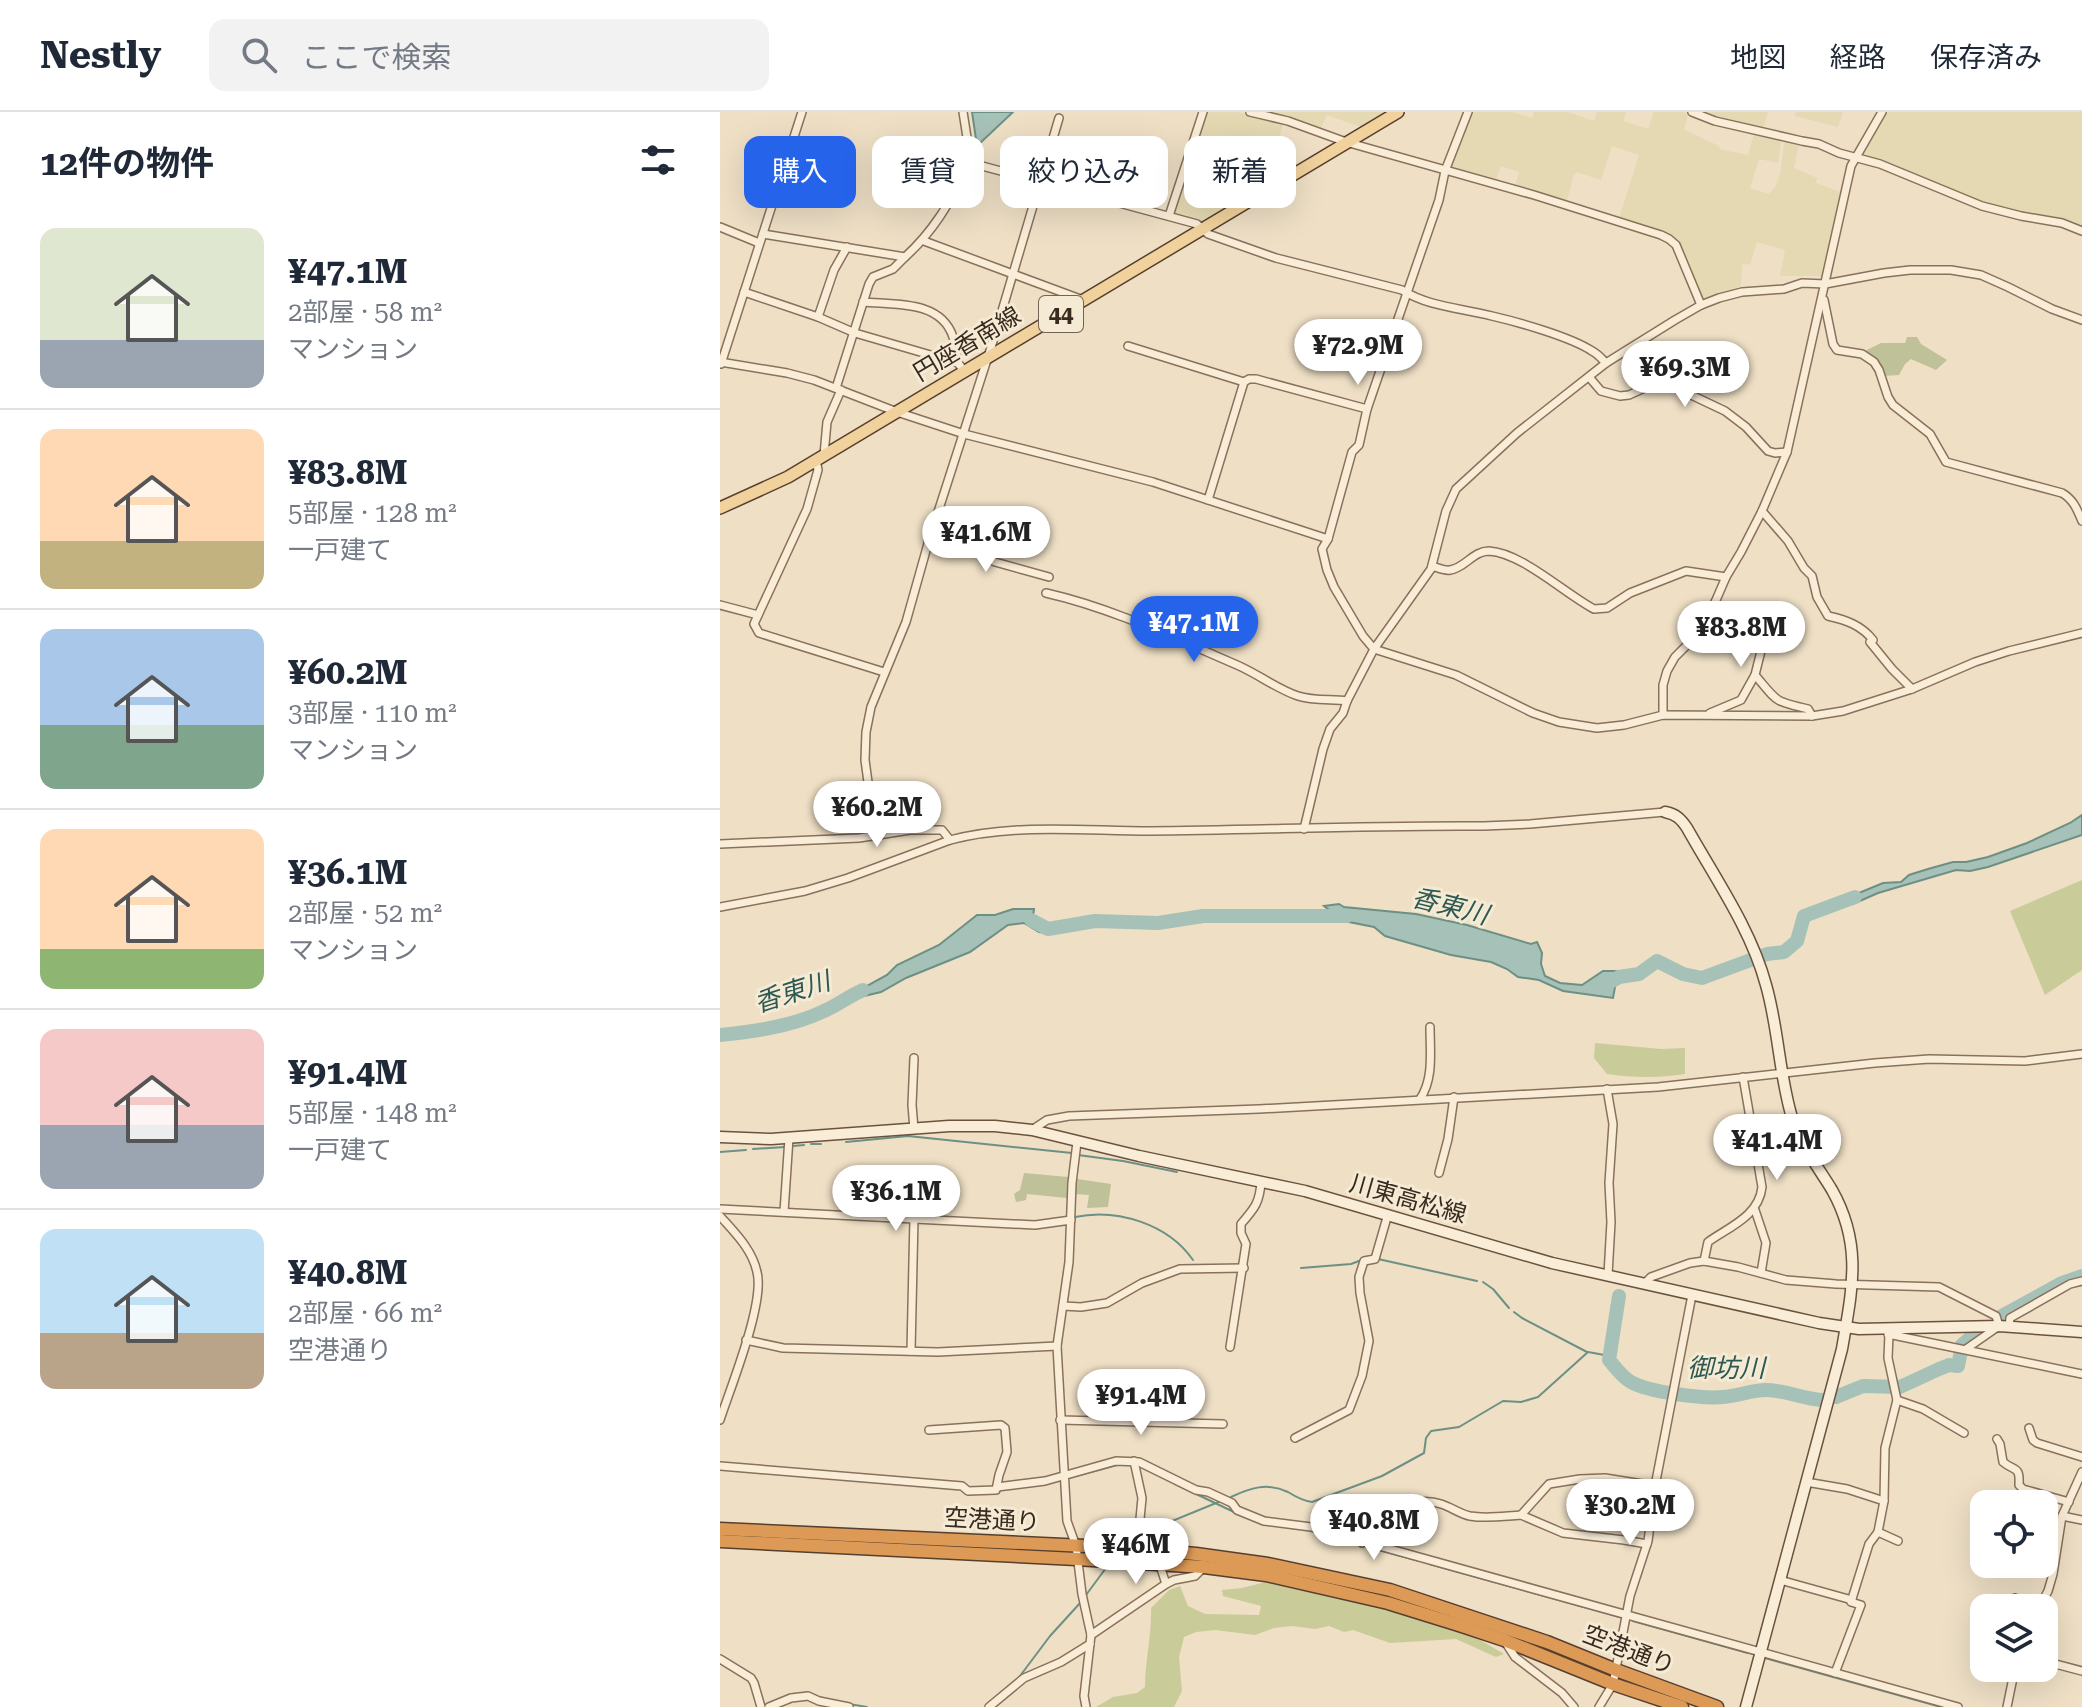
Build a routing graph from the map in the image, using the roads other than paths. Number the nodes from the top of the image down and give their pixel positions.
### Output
1 (802, 112) edge
2 (963, 112) edge
3 (1203, 112) edge
4 (1250, 112) edge
5 (1398, 112) edge
6 (1468, 112) edge
7 (1692, 112) edge
8 (1882, 112) edge
9 (1059, 118) dead end
10 (967, 136) edge
11 (1054, 136) edge
12 (1346, 142) junction
13 (1856, 157) junction
14 (1445, 171) junction
15 (946, 208) edge
16 (1032, 208) edge
17 (1140, 208) edge
18 (1169, 216) junction
19 (720, 227) edge
20 (1202, 229) junction
21 (2082, 231) edge
22 (763, 234) junction
23 (924, 241) junction
24 (759, 243) junction
25 (847, 247) junction
26 (905, 257) junction
27 (1012, 274) junction
28 (1825, 284) junction
29 (744, 292) junction
30 (1406, 292) junction
31 (1823, 294) junction
32 (1084, 300) junction
33 (863, 302) junction
34 (1701, 305) junction
35 (818, 317) junction
36 (2082, 320) edge
37 (855, 333) junction
38 (1128, 346) dead end
39 (987, 359) junction
40 (721, 363) edge
41 (1606, 363) junction
42 (962, 367) junction
43 (1589, 377) junction
44 (1244, 382) junction
45 (839, 389) junction
46 (1367, 409) junction
47 (897, 412) junction
48 (964, 434) junction
49 (1787, 452) junction
50 (820, 458) junction
51 (1208, 500) junction
52 (720, 508) edge
53 (1762, 511) junction
54 (2082, 521) edge
55 (1328, 539) junction
56 (929, 540) junction
57 (1432, 566) junction
58 (1049, 577) dead end
59 (1726, 577) junction
60 (1046, 593) dead end
61 (1715, 602) junction
62 (720, 605) edge
63 (758, 615) junction
64 (2082, 633) edge
65 (1374, 649) junction
66 (884, 672) junction
67 (1755, 675) junction
68 (1912, 689) junction
69 (1347, 701) junction
70 (1663, 715) junction
71 (1705, 715) junction
72 (1812, 716) junction
73 (1665, 812) joint
74 (1304, 829) junction
75 (875, 834) junction
76 (950, 840) junction
77 (720, 844) edge
78 (720, 907) edge
79 (1430, 1027) dead end
80 (2082, 1054) edge
81 (914, 1058) dead end
82 (1781, 1072) junction
83 (1743, 1077) junction
84 (1607, 1089) junction
85 (1454, 1097) junction
86 (1420, 1099) junction
87 (914, 1129) junction
88 (1032, 1130) junction
89 (720, 1137) edge
90 (789, 1138) junction
91 (1077, 1142) junction
92 (1439, 1173) dead end
93 (1261, 1181) junction
94 (720, 1209) edge
95 (1755, 1210) junction
96 (784, 1212) junction
97 (1388, 1214) junction
98 (720, 1216) edge
99 (914, 1218) junction
100 (1071, 1220) junction
101 (1704, 1261) junction
102 (1244, 1268) junction
103 (1761, 1273) junction
104 (1608, 1275) junction
105 (2082, 1281) edge
106 (1644, 1284) junction
107 (1853, 1284) junction
108 (1692, 1295) junction
109 (1063, 1306) junction
110 (2004, 1326) junction
111 (1846, 1327) junction
112 (1859, 1329) junction
113 (2082, 1332) edge
114 (1889, 1334) junction
115 (746, 1340) junction
116 (1057, 1346) junction
117 (1230, 1347) dead end
118 (1966, 1349) junction
119 (911, 1351) junction
120 (2082, 1374) edge
121 (1897, 1400) junction
122 (720, 1420) edge
123 (1060, 1420) junction
124 (1223, 1424) dead end
125 (2029, 1428) dead end
126 (929, 1430) dead end
127 (1964, 1433) dead end
128 (1295, 1438) dead end
129 (1997, 1439) dead end
130 (2082, 1457) edge
131 (1134, 1461) junction
132 (720, 1466) edge
133 (2082, 1472) edge
134 (1063, 1475) junction
135 (1806, 1482) junction
136 (1655, 1486) junction
137 (997, 1487) junction
138 (1884, 1501) junction
139 (2069, 1502) junction
140 (1521, 1515) junction
141 (2062, 1516) junction
142 (2082, 1520) edge
143 (720, 1529) edge
144 (1878, 1532) junction
145 (720, 1541) edge
146 (1898, 1541) dead end
147 (1362, 1543) junction
148 (1647, 1544) junction
149 (1155, 1550) junction
150 (1076, 1552) junction
151 (1159, 1564) junction
152 (1204, 1567) junction
153 (1780, 1580) junction
154 (1166, 1584) junction
155 (2046, 1594) edge
156 (1852, 1600) junction
157 (1626, 1615) junction
158 (1090, 1639) junction
159 (1504, 1640) junction
160 (1760, 1653) junction
161 (720, 1659) edge
162 (2058, 1665) edge
163 (1616, 1670) junction
164 (2082, 1671) edge
165 (1835, 1673) junction
166 (2012, 1682) edge
167 (1613, 1684) junction
168 (761, 1707) edge
169 (769, 1707) edge
170 (849, 1707) edge
171 (989, 1707) edge
172 (1086, 1707) edge
173 (1574, 1707) edge
174 (1599, 1707) edge
175 (1682, 1707) edge
176 (1717, 1707) edge
177 (1746, 1707) edge
178 (1958, 1707) edge
179 (2007, 1707) edge

1 - 22 street
2 - 10 street
3 - 18 street
4 - 12 street
5 - 12 main road, 円座香南線 / 44
6 - 14 street
7 - 13 street
8 - 13 street
9 - 11 street
12 - 14 street
12 - 20 main road, 円座香南線 / 44
13 - 21 street
13 - 28 street
14 - 30 street
14 - 34 street
15 - 23 street
16 - 27 street
17 - 18 street
18 - 20 street
19 - 24 street
20 - 30 street
20 - 32 main road, 円座香南線 / 44
22 - 24 street
22 - 25 street
23 - 26 street
23 - 27 street
24 - 29 street
25 - 26 street
25 - 35 street
26 - 33 street
27 - 32 street
27 - 39 street
28 - 31 street
28 - 34 street
28 - 36 street
29 - 35 street
29 - 40 street
30 - 41 street
30 - 46 street
31 - 49 street
31 - 54 street
32 - 39 main road, 円座香南線 / 44
33 - 37 street
33 - 42 street
34 - 41 street
35 - 37 street
37 - 42 street
37 - 45 street
38 - 44 street
39 - 42 main road, 円座香南線 / 44
39 - 48 street
40 - 45 street
41 - 43 street
42 - 47 main road, 円座香南線 / 44
43 - 49 street
43 - 57 street
44 - 46 street
44 - 51 street
45 - 47 street
45 - 50 street
46 - 55 street
47 - 48 street
47 - 50 main road, 円座香南線 / 44
48 - 51 street
48 - 56 street
49 - 53 street
50 - 52 main road, 円座香南線 / 44
50 - 63 street
51 - 55 street
53 - 59 street
53 - 68 street
55 - 65 street
56 - 58 street
56 - 66 street
57 - 59 street
57 - 65 street
59 - 61 street
60 - 69 street
61 - 67 street
61 - 70 street
62 - 63 street
63 - 66 street
64 - 68 street
65 - 69 street
65 - 70 street
66 - 75 street
67 - 71 street
67 - 72 street
68 - 72 street
69 - 74 street
70 - 71 street
71 - 72 street
73 - 74 street
73 - 82 main road
74 - 76 street
75 - 76 street
75 - 77 street
76 - 78 street
79 - 86 street
80 - 82 street
81 - 87 street
82 - 83 street
82 - 107 main road
83 - 84 street
83 - 95 street
84 - 85 street
84 - 104 street
85 - 86 street
85 - 92 street
86 - 88 street
87 - 88 main road, 川東高松線
87 - 90 main road, 川東高松線
88 - 91 main road, 川東高松線
89 - 90 main road, 川東高松線
90 - 96 street
91 - 93 main road, 川東高松線
91 - 100 street
93 - 97 main road, 川東高松線
93 - 102 street
94 - 96 street
95 - 101 street
95 - 103 street
96 - 99 street
97 - 104 main road, 川東高松線
97 - 128 street
98 - 115 street
99 - 100 street
99 - 119 street
100 - 109 street
101 - 103 street
101 - 106 street
102 - 109 street
102 - 117 street
103 - 107 street
104 - 106 main road, 川東高松線
105 - 110 street
106 - 108 main road, 川東高松線
107 - 110 street
107 - 111 main road
108 - 111 main road, 川東高松線
108 - 136 street
109 - 116 street
110 - 112 main road, 川東高松線
110 - 113 main road, 川東高松線
110 - 118 street
111 - 112 main road, 川東高松線
111 - 135 main road
112 - 114 street
114 - 118 street
114 - 121 street
115 - 119 street
115 - 122 street
116 - 119 street
116 - 123 street
118 - 120 street
121 - 127 street
121 - 138 street
123 - 124 street
123 - 134 street
125 - 130 street
126 - 137 street
129 - 139 street
131 - 134 street
131 - 147 street
131 - 149 street
132 - 137 street
133 - 139 street
134 - 137 street
134 - 150 street
135 - 138 street
135 - 153 main road
136 - 140 street
136 - 148 street
138 - 144 street
139 - 141 street
140 - 147 street
140 - 148 street
141 - 142 street
141 - 155 street
143 - 150 highway, 空港通り
144 - 146 street
144 - 156 street
145 - 150 highway, 空港通り
147 - 157 street
148 - 157 street
149 - 150 highway, 空港通り
149 - 151 street
149 - 163 highway, 空港通り
150 - 151 highway, 空港通り
150 - 158 street
151 - 152 highway, 空港通り
151 - 154 street
152 - 154 street
152 - 159 highway, 空港通り
153 - 156 street
153 - 160 main road
154 - 158 street
156 - 165 street
157 - 160 street
157 - 163 street
158 - 171 street
158 - 172 street
159 - 167 highway, 空港通り
159 - 173 street
160 - 165 street
160 - 177 main road
161 - 168 street
162 - 164 street
163 - 167 street
163 - 176 highway, 空港通り
165 - 178 street
166 - 179 street
167 - 174 street
167 - 175 highway, 空港通り
169 - 170 street

